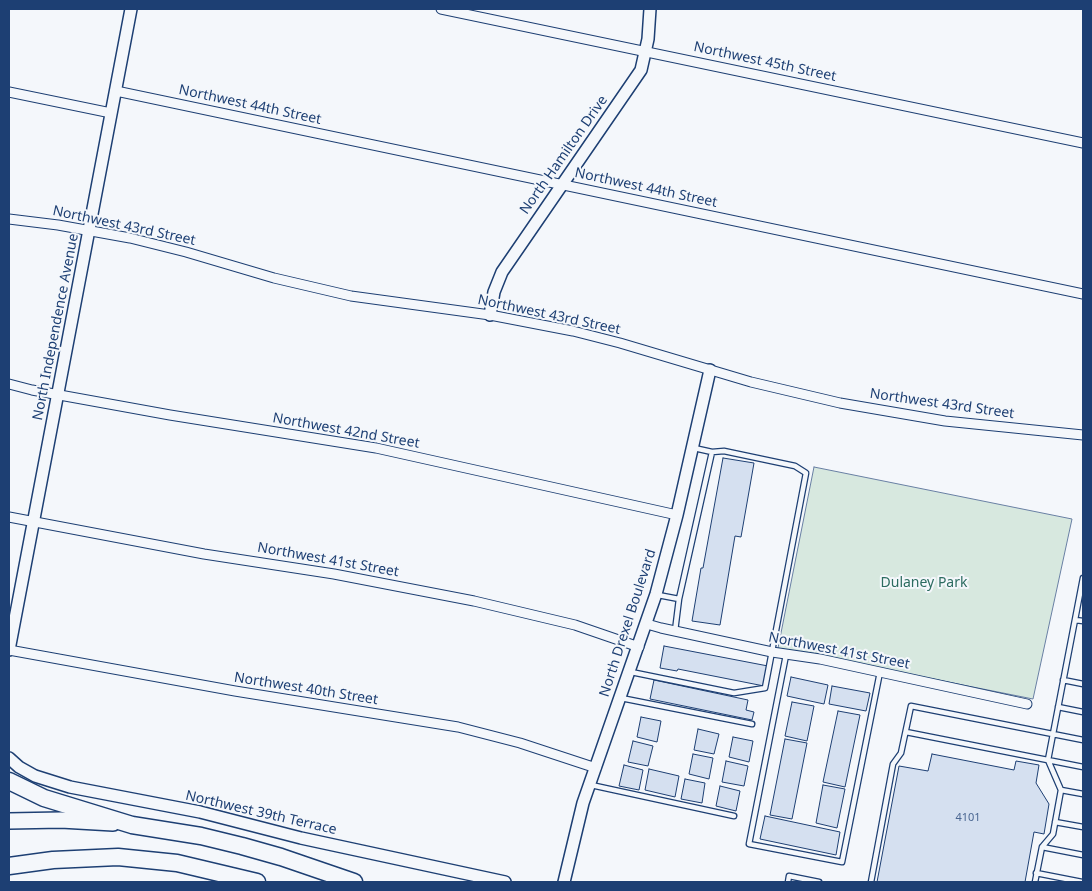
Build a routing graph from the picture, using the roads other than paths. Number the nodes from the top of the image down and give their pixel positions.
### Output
1 (131, 9) edge
2 (444, 9) edge
3 (650, 9) edge
4 (646, 51) junction
5 (116, 91) junction
6 (9, 92) edge
7 (111, 113) junction
8 (1083, 143) edge
9 (562, 184) junction
10 (9, 219) edge
11 (89, 231) junction
12 (1083, 294) edge
13 (490, 315) junction
14 (710, 370) junction
15 (9, 384) edge
16 (58, 395) junction
17 (1083, 435) edge
18 (692, 447) junction
19 (712, 452) junction
20 (677, 515) junction
21 (9, 517) edge
22 (34, 522) junction
23 (1083, 578) edge
24 (656, 594) junction
25 (679, 599) junction
26 (1075, 620) junction
27 (1083, 621) edge
28 (647, 624) junction
29 (675, 632) junction
30 (639, 647) junction
31 (9, 650) edge
32 (772, 652) junction
33 (786, 655) junction
34 (630, 671) junction
35 (880, 672) junction
36 (1064, 680) junction
37 (1083, 684) edge
38 (620, 697) junction
39 (1027, 704) dead end
40 (1058, 707) junction
41 (1083, 712) edge
42 (752, 724) dead end
43 (906, 732) junction
44 (1053, 734) junction
45 (1083, 740) edge
46 (1048, 760) junction
47 (11, 761) edge
48 (1083, 767) edge
49 (596, 768) junction
50 (9, 781) edge
51 (590, 785) junction
52 (1061, 790) junction
53 (1083, 794) edge
54 (734, 816) dead end
55 (9, 821) edge
56 (1055, 822) junction
57 (132, 825) junction
58 (1083, 827) edge
59 (1042, 847) junction
60 (1083, 855) edge
61 (9, 866) edge
62 (1036, 873) junction
63 (257, 882) edge
64 (354, 882) edge
65 (505, 882) edge
66 (564, 882) edge
67 (788, 882) edge
68 (819, 882) edge
69 (871, 882) edge
70 (1034, 882) edge
71 (1082, 882) edge

1 - 5 street, North Independence Avenue
2 - 4 street, Northwest 45th Street
3 - 4 street, North Hamilton Drive
4 - 8 street, Northwest 45th Street
4 - 9 street, North Hamilton Drive
5 - 7 street, North Independence Avenue
5 - 9 street, Northwest 44th Street
6 - 7 street
7 - 11 street, North Independence Avenue
9 - 12 street, Northwest 44th Street
9 - 13 street, North Hamilton Drive
10 - 11 street, Northwest 43rd Street
11 - 13 street, Northwest 43rd Street
11 - 16 street, North Independence Avenue
13 - 14 street, Northwest 43rd Street
14 - 17 street, Northwest 43rd Street
14 - 18 street, North Drexel Boulevard
15 - 16 street, Northwest 42nd Street
16 - 20 street, Northwest 42nd Street
16 - 22 street, North Independence Avenue
18 - 19 lane
18 - 20 street, North Drexel Boulevard
19 - 25 lane
19 - 32 lane
20 - 24 street, North Drexel Boulevard
21 - 22 street, Northwest 41st Street
22 - 30 street, Northwest 41st Street
22 - 31 street, North Independence Avenue
23 - 26 lane
24 - 25 lane
24 - 28 street, North Drexel Boulevard
25 - 29 lane
26 - 27 lane
26 - 36 lane
28 - 29 street, Northwest 41st Street
28 - 30 street, North Drexel Boulevard
29 - 32 street, Northwest 41st Street
30 - 34 street, North Drexel Boulevard
31 - 49 street, Northwest 40th Street
32 - 33 street, Northwest 41st Street
32 - 34 lane
33 - 35 street, Northwest 41st Street
33 - 35 lane
34 - 38 street, North Drexel Boulevard
35 - 39 street, Northwest 41st Street
36 - 37 lane
36 - 40 lane
38 - 42 lane
38 - 49 street, North Drexel Boulevard
40 - 41 lane
40 - 44 lane
43 - 44 lane
43 - 46 lane
43 - 69 lane
44 - 45 lane
44 - 46 lane
46 - 48 lane
46 - 52 lane
47 - 65 street, Northwest 39th Terrace
49 - 51 street, North Drexel Boulevard
50 - 57 highway
51 - 54 lane
51 - 66 street, North Drexel Boulevard
52 - 53 lane
52 - 56 lane
55 - 57 highway
56 - 58 lane
56 - 59 lane
57 - 64 highway
59 - 60 lane
59 - 62 lane
61 - 63 highway
62 - 70 lane
62 - 71 lane
67 - 68 lane

